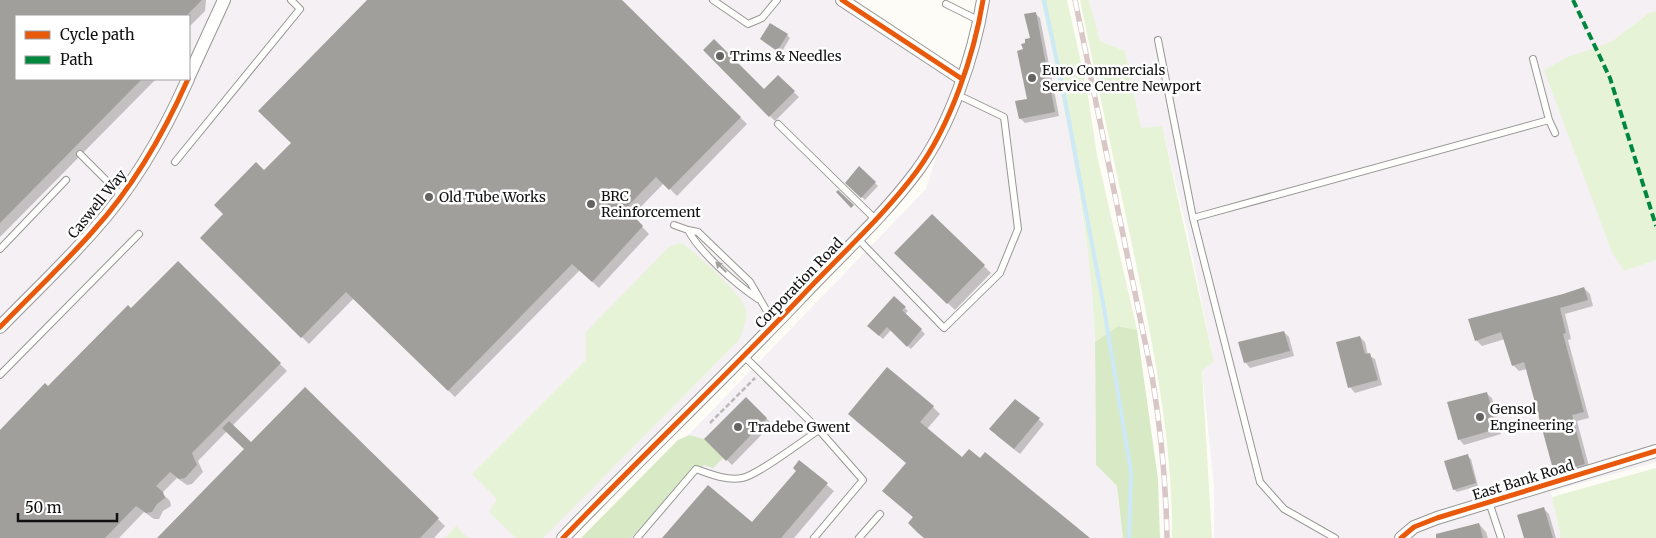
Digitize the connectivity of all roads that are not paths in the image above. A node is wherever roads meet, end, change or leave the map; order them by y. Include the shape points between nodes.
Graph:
1 (224, 0) edge
2 (291, 0) edge
3 (713, 0) edge
4 (777, 0) edge
5 (842, 0) edge
6 (983, 0) edge
7 (946, 4) dead end
8 (980, 21) junction
9 (1158, 40) dead end
10 (1533, 59) dead end
11 (190, 74) edge
12 (962, 79) junction
13 (187, 80) edge
14 (956, 94) junction
15 (1549, 120) junction
16 (778, 124) dead end
17 (1556, 133) dead end
18 (80, 154) dead end
19 (175, 162) dead end
20 (66, 180) dead end
21 (121, 195) junction
22 (1193, 218) junction
23 (875, 220) junction
24 (674, 226) dead end
25 (139, 234) dead end
26 (858, 239) junction
27 (0, 249) edge
28 (774, 325) junction
29 (0, 327) edge
30 (745, 357) junction
31 (0, 375) edge
32 (819, 430) junction
33 (1656, 451) edge
34 (1489, 502) junction
35 (880, 514) dead end
36 (563, 538) edge
37 (637, 538) edge
38 (814, 538) edge
39 (859, 538) edge
40 (1335, 538) edge
41 (1401, 538) edge
42 (1501, 538) edge

1 - 11 street, Caswell Way
2 - 19 lane via 300,9
3 - 4 lane via 748,24 762,18
5 - 12 street
6 - 8 street, Corporation Road
7 - 8 lane
8 - 12 street, Corporation Road
9 - 22 lane
10 - 15 lane
12 - 14 street, Corporation Road
13 - 21 street, Caswell Way via 146,162
14 - 23 street, Corporation Road via 946,120 917,171
14 - 26 lane via 1004,117 1018,229 1000,273 944,328
15 - 17 lane
15 - 22 lane
16 - 23 lane
18 - 21 lane
20 - 27 lane
21 - 29 street, Caswell Way via 94,230
22 - 40 lane via 1260,482 1284,509
23 - 26 street, Corporation Road
24 - 28 lane via 688,230 744,290 758,299
25 - 31 lane
26 - 28 street, Corporation Road
28 - 30 street, Corporation Road
30 - 32 lane
30 - 36 street, Corporation Road
32 - 37 lane via 754,474 723,478 696,470
32 - 38 lane via 863,480
33 - 34 street, East Bank Road
34 - 41 street, East Bank Road via 1424,522
34 - 42 lane
35 - 39 lane

